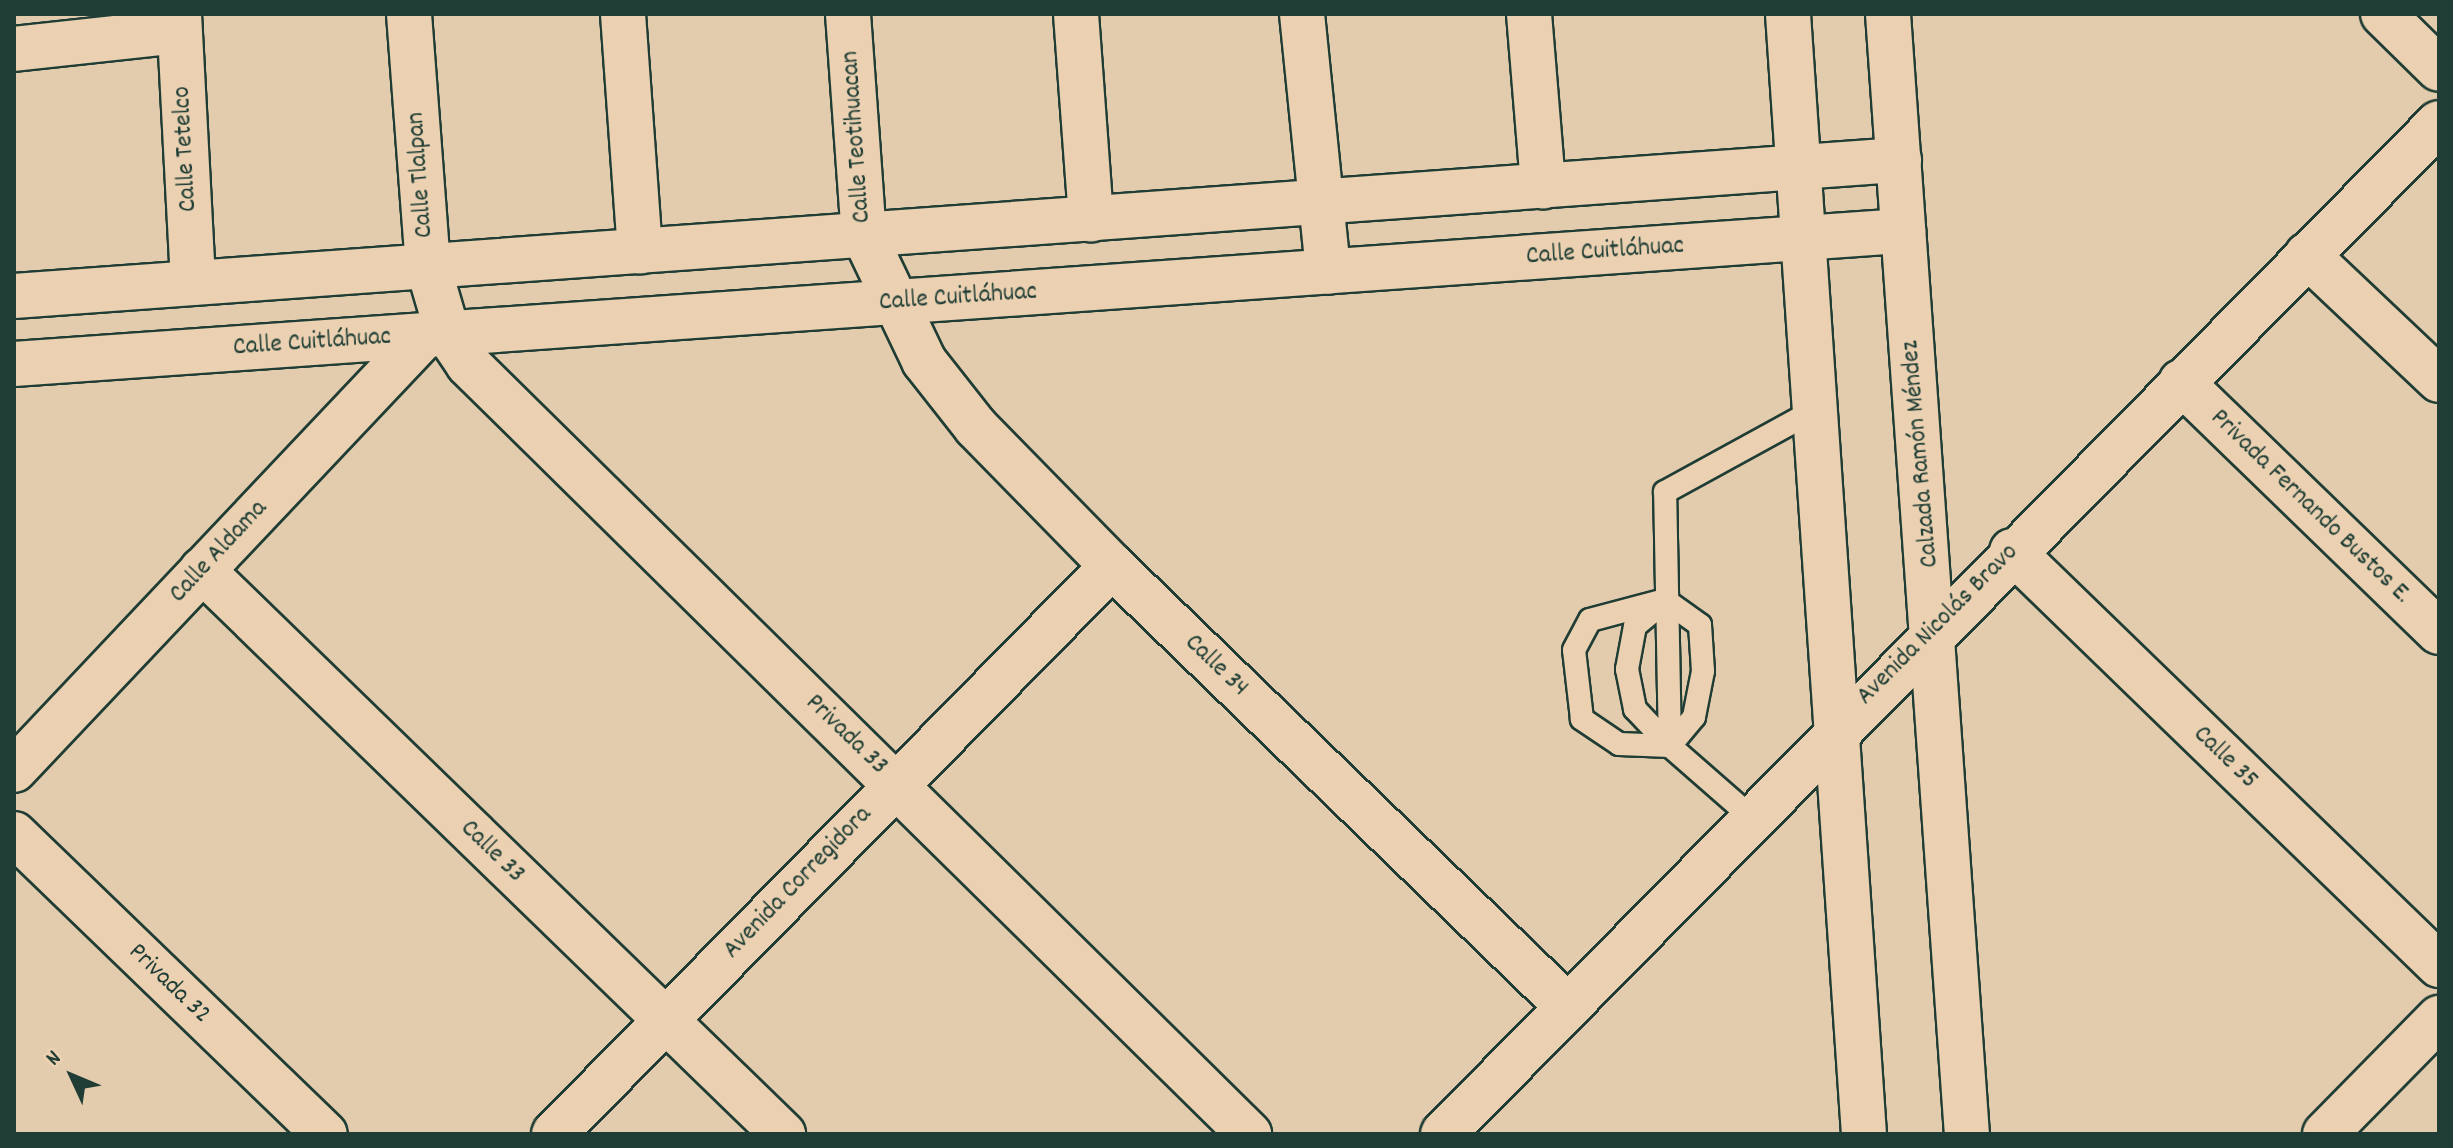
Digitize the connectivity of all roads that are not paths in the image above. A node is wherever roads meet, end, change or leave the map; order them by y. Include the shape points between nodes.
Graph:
1 (409, 14) edge
2 (623, 14) edge
3 (848, 14) edge
4 (1076, 14) edge
5 (1302, 14) edge
6 (1529, 14) edge
7 (1788, 14) edge
8 (1888, 14) edge
9 (2383, 14) edge
10 (179, 22) edge
11 (14, 49) edge
12 (2439, 69) edge
13 (2439, 123) edge
14 (1899, 160) junction
15 (1799, 167) junction
16 (1543, 186) junction
17 (1317, 202) junction
18 (1091, 219) junction
19 (1903, 231) junction
20 (864, 235) junction
21 (1803, 238) junction
22 (640, 251) junction
23 (2307, 255) junction
24 (428, 266) junction
25 (1328, 272) junction
26 (193, 283) junction
27 (14, 296) edge
28 (892, 302) junction
29 (436, 335) junction
30 (14, 364) edge
31 (2439, 380) edge
32 (2181, 382) junction
33 (1815, 410) junction
34 (2012, 551) junction
35 (1112, 566) junction
36 (202, 570) junction
37 (1665, 600) junction
38 (1936, 627) junction
39 (2439, 632) edge
40 (1836, 727) junction
41 (1670, 746) junction
42 (14, 770) edge
43 (896, 783) junction
44 (1750, 816) junction
45 (14, 834) edge
46 (2439, 965) edge
47 (1567, 1006) junction
48 (2439, 1018) edge
49 (665, 1020) junction
50 (1857, 1128) edge
51 (325, 1134) edge
52 (554, 1134) edge
53 (783, 1134) edge
54 (1249, 1134) edge
55 (1443, 1134) edge
56 (1967, 1134) edge
57 (2325, 1134) edge

1 - 24 street, Calle Tlalpan
2 - 22 street
3 - 20 street, Calle Teotihuacan
4 - 18 street
5 - 17 street
6 - 16 street
7 - 15 street
8 - 14 street, Calzada Ramón Méndez
9 - 12 street
10 - 11 street
10 - 26 street, Calle Tetelco
13 - 23 street, Avenida Nicolás Bravo
14 - 15 street
14 - 19 street, Calzada Ramón Méndez
15 - 16 street
15 - 21 street
16 - 17 street
17 - 18 street
17 - 25 street
18 - 20 street
19 - 21 street, Calle Cuitláhuac
19 - 38 street, Calzada Ramón Méndez
20 - 22 street
20 - 28 street, Calle Teotihuacan
21 - 25 street, Calle Cuitláhuac
21 - 33 street
22 - 24 street
23 - 31 street
23 - 32 street, Avenida Nicolás Bravo
24 - 26 street
24 - 29 street, Calle Tlalpan
25 - 28 street, Calle Cuitláhuac
26 - 27 street
28 - 29 street, Calle Cuitláhuac
28 - 35 street, Calle 34 via 924,361 976,427
29 - 30 street, Calle Cuitláhuac
29 - 36 street, Calle Aldama
29 - 43 street, Privada 33
32 - 34 street, Avenida Nicolás Bravo
32 - 39 street, Privada Fernando Bustos E.
33 - 37 lane via 1665,492
33 - 40 street
34 - 38 street, Avenida Nicolás Bravo
34 - 46 street, Calle 35
35 - 43 street, Avenida Corregidora
35 - 47 street, Calle 34
36 - 42 street, Calle Aldama
36 - 49 street, Calle 33
37 - 41 lane
37 - 41 lane via 1700,625 1703,671 1694,717
37 - 41 lane via 1635,626 1627,669 1635,709
37 - 41 lane via 1590,620 1574,650 1582,719 1619,744
38 - 40 street, Avenida Nicolás Bravo
38 - 56 street, Calzada Ramón Méndez
40 - 44 street, Avenida Nicolás Bravo
40 - 50 street
41 - 44 lane
43 - 49 street, Avenida Corregidora
43 - 54 street, Privada 33
44 - 47 street, Avenida Nicolás Bravo
45 - 51 street, Privada 32
47 - 55 street, Avenida Nicolás Bravo
48 - 57 street
49 - 52 street, Avenida Corregidora
49 - 53 street, Calle 33

